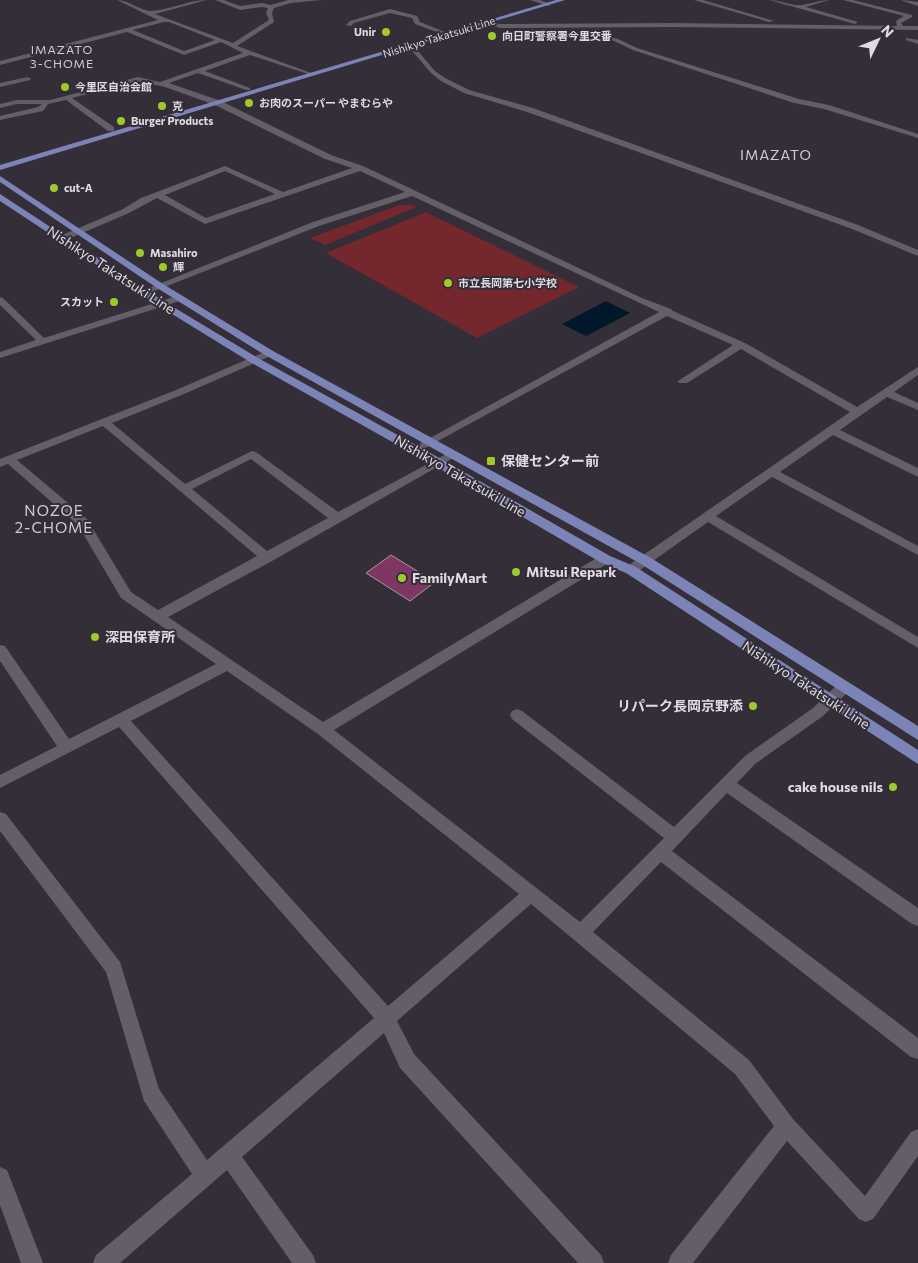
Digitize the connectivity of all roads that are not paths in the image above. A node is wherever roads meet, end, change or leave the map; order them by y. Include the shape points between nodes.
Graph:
1 (120, 0) edge
2 (204, 0) edge
3 (218, 0) edge
4 (319, 0) edge
5 (562, 0) edge
6 (697, 0) edge
7 (772, 0) edge
8 (826, 0) edge
9 (846, 0) edge
10 (905, 0) edge
11 (541, 1) edge
12 (918, 4) edge
13 (272, 6) junction
14 (799, 7) junction
15 (150, 14) junction
16 (164, 20) junction
17 (486, 22) junction
18 (349, 25) dead end
19 (556, 25) junction
20 (790, 26) junction
21 (874, 28) junction
22 (901, 28) junction
23 (918, 28) edge
24 (128, 30) junction
25 (439, 32) junction
26 (447, 34) junction
27 (221, 40) junction
28 (234, 45) junction
29 (410, 45) junction
30 (250, 53) junction
31 (0, 63) edge
32 (199, 71) junction
33 (304, 72) junction
34 (312, 75) junction
35 (28, 79) dead end
36 (160, 84) junction
37 (0, 85) edge
38 (248, 88) junction
39 (66, 97) junction
40 (50, 102) junction
41 (213, 102) junction
42 (0, 106) edge
43 (0, 118) edge
44 (111, 128) junction
45 (918, 136) edge
46 (0, 161) edge
47 (0, 168) edge
48 (360, 168) junction
49 (0, 178) edge
50 (411, 192) junction
51 (281, 194) junction
52 (158, 195) junction
53 (0, 196) edge
54 (78, 232) junction
55 (63, 238) junction
56 (918, 253) edge
57 (160, 286) junction
58 (144, 292) junction
59 (180, 298) junction
60 (0, 300) edge
61 (162, 304) junction
62 (668, 311) junction
63 (43, 342) junction
64 (741, 345) junction
65 (269, 353) junction
66 (0, 356) edge
67 (254, 360) junction
68 (918, 370) edge
69 (683, 381) dead end
70 (886, 392) junction
71 (918, 406) edge
72 (857, 412) junction
73 (103, 421) junction
74 (832, 430) junction
75 (431, 441) junction
76 (416, 450) junction
77 (454, 454) junction
78 (4, 461) edge
79 (439, 463) junction
80 (772, 472) junction
81 (918, 473) edge
82 (184, 489) junction
83 (708, 517) junction
84 (337, 518) junction
85 (918, 551) edge
86 (267, 558) junction
87 (605, 559) junction
88 (646, 560) junction
89 (631, 570) junction
90 (158, 616) junction
91 (918, 643) edge
92 (0, 650) edge
93 (228, 664) junction
94 (844, 687) junction
95 (830, 701) junction
96 (516, 715) dead end
97 (120, 720) junction
98 (324, 730) junction
99 (918, 734) edge
100 (66, 747) junction
101 (918, 758) edge
102 (0, 782) edge
103 (726, 784) junction
104 (0, 819) edge
105 (674, 837) junction
106 (661, 852) junction
107 (530, 894) junction
108 (918, 918) edge
109 (581, 933) junction
110 (386, 1018) junction
111 (918, 1050) edge
112 (786, 1126) junction
113 (918, 1138) edge
114 (228, 1155) junction
115 (205, 1175) junction
116 (0, 1177) edge
117 (32, 1263) edge
118 (104, 1263) edge
119 (305, 1263) edge
120 (593, 1263) edge
121 (679, 1263) edge

1 - 15 street
2 - 15 street
3 - 13 street via 240,8
4 - 13 street
5 - 11 main road, Nishikyo Takatsuki Line
6 - 20 street
7 - 14 street
8 - 14 street
9 - 22 street via 910,16 898,22
10 - 12 street
11 - 17 main road, Nishikyo Takatsuki Line
11 - 25 main road, Nishikyo Takatsuki Line
13 - 28 street via 269,13 272,21
14 - 21 street
15 - 16 street
16 - 24 street
16 - 27 street
17 - 19 street via 500,26
17 - 26 main road, Nishikyo Takatsuki Line
18 - 25 street via 390,11 415,17 417,23
19 - 20 street
19 - 45 street via 610,38 797,101
20 - 21 street
21 - 22 street
22 - 23 street
24 - 27 street via 184,53
24 - 31 street
25 - 26 street
25 - 33 main road, Nishikyo Takatsuki Line
26 - 29 main road, Nishikyo Takatsuki Line
27 - 28 street
28 - 30 street
29 - 34 main road, Nishikyo Takatsuki Line
29 - 56 street via 431,71 447,82 855,227
30 - 32 street
30 - 33 street
32 - 36 street
32 - 38 street
33 - 34 street
33 - 38 main road, Nishikyo Takatsuki Line
34 - 41 main road, Nishikyo Takatsuki Line
35 - 37 street
36 - 39 street via 138,79
36 - 41 street
38 - 41 main road, Nishikyo Takatsuki Line
39 - 40 street
39 - 44 street
40 - 42 street via 17,102
40 - 43 street via 40,109
41 - 44 main road, Nishikyo Takatsuki Line
41 - 47 main road, Nishikyo Takatsuki Line
41 - 48 street via 328,157
44 - 46 main road, Nishikyo Takatsuki Line
48 - 50 street
48 - 51 street
49 - 54 main road, Nishikyo Takatsuki Line
50 - 57 street via 316,224
50 - 62 street
51 - 52 street via 225,168
51 - 52 street via 205,221
52 - 54 street
53 - 55 main road, Nishikyo Takatsuki Line
54 - 55 street
54 - 57 main road, Nishikyo Takatsuki Line
55 - 58 main road, Nishikyo Takatsuki Line
57 - 58 street
57 - 59 main road, Nishikyo Takatsuki Line
58 - 61 main road, Nishikyo Takatsuki Line
59 - 61 street
59 - 65 main road, Nishikyo Takatsuki Line
60 - 63 street
61 - 63 street
61 - 67 main road, Nishikyo Takatsuki Line
62 - 64 street
62 - 75 street
63 - 66 street
64 - 69 street
64 - 72 street
65 - 67 street
65 - 75 main road, Nishikyo Takatsuki Line
67 - 73 street
67 - 76 main road, Nishikyo Takatsuki Line
68 - 70 street
70 - 71 street
70 - 72 street
72 - 74 street
73 - 78 street
73 - 82 street
74 - 80 street
74 - 81 street
75 - 76 street
75 - 77 main road, Nishikyo Takatsuki Line
76 - 79 main road, Nishikyo Takatsuki Line
77 - 79 street
77 - 88 main road, Nishikyo Takatsuki Line
78 - 90 street via 83,522 126,595
79 - 84 street
79 - 87 main road, Nishikyo Takatsuki Line
80 - 83 street
80 - 85 street
82 - 84 street via 252,454
82 - 86 street
83 - 88 street
83 - 91 street
84 - 86 street
86 - 90 street
87 - 89 main road, Nishikyo Takatsuki Line
87 - 98 street
88 - 89 street
88 - 94 main road, Nishikyo Takatsuki Line
89 - 95 main road, Nishikyo Takatsuki Line
90 - 93 street
92 - 100 street
93 - 97 street
93 - 98 street
94 - 95 street
94 - 99 main road, Nishikyo Takatsuki Line
95 - 101 main road, Nishikyo Takatsuki Line
95 - 103 street via 750,760
96 - 105 street
97 - 100 street
97 - 110 street
98 - 107 street
100 - 102 street
103 - 105 street
103 - 108 street
104 - 115 street via 114,968 151,1094
105 - 106 street
106 - 109 street
106 - 111 street
107 - 109 street
107 - 110 street
109 - 112 street via 742,1067
110 - 114 street
110 - 120 street via 407,1061
112 - 113 street via 866,1212
112 - 121 street
114 - 115 street
114 - 119 street
115 - 118 street
116 - 117 street

